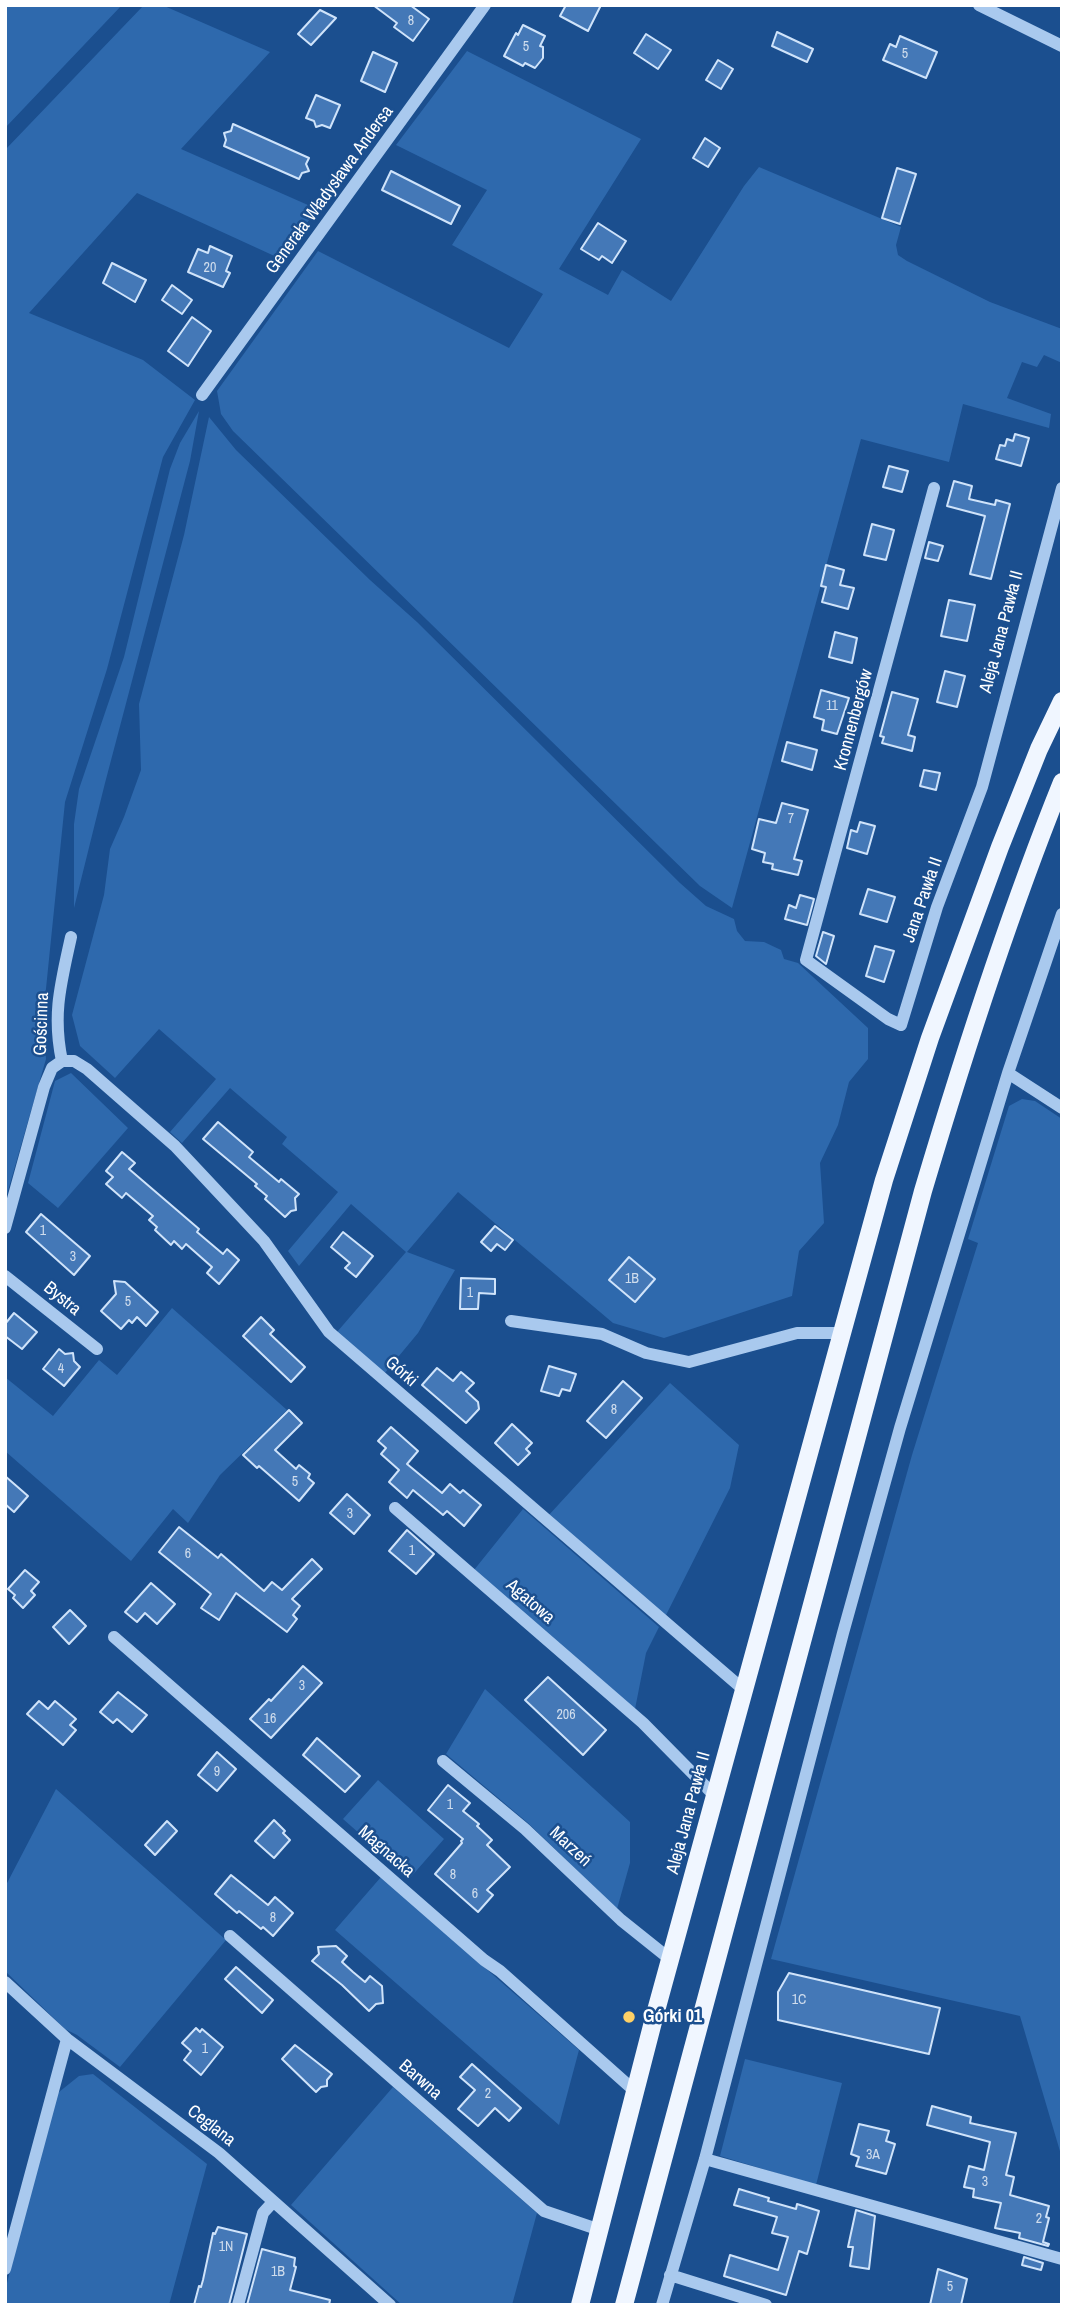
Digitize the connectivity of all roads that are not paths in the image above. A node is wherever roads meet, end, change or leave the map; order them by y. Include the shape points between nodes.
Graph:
1 (485, 5) edge
2 (979, 5) edge
3 (1062, 46) edge
4 (202, 396) dead end
5 (934, 488) dead end
6 (1062, 488) edge
7 (1062, 701) edge
8 (1062, 782) edge
9 (982, 787) joint
10 (1062, 914) edge
11 (71, 937) dead end
12 (901, 1025) joint
13 (62, 1061) junction
14 (1008, 1073) junction
15 (1062, 1108) edge
16 (5, 1228) edge
17 (5, 1276) edge
18 (511, 1321) dead end
19 (842, 1333) junction
20 (97, 1349) dead end
21 (395, 1508) dead end
22 (114, 1637) dead end
23 (744, 1690) junction
24 (443, 1761) dead end
25 (716, 1797) junction
26 (230, 1936) dead end
27 (671, 1960) junction
28 (5, 1982) edge
29 (67, 2039) junction
30 (636, 2093) junction
31 (705, 2159) junction
32 (273, 2202) junction
33 (600, 2230) junction
34 (1062, 2259) edge
35 (5, 2269) edge
36 (670, 2275) junction
37 (239, 2305) edge
38 (390, 2305) edge
39 (580, 2305) edge
40 (624, 2305) edge
41 (662, 2305) edge
42 (766, 2305) edge

1 - 4 street, Generała Władysława Andersa
2 - 3 street
5 - 12 street, Kronnenbergów via 806,960
6 - 9 street, Aleja Jana Pawła II
7 - 19 main road, Aleja Jana Pawła II via 1000,847 930,1038
8 - 40 main road via 963,1057 909,1241
9 - 12 street, Jana Pawła II via 937,907
10 - 14 street
11 - 13 street, Gościnna via 57,1011
13 - 16 street, Gościnna via 52,1068 44,1087
13 - 23 street, Górki via 74,1061 87,1069 175,1146 264,1241 328,1332
14 - 15 street
14 - 31 street via 893,1453
17 - 20 street, Bystra
18 - 19 street via 602,1334 646,1353 689,1362 797,1333
19 - 23 main road, Aleja Jana Pawła II
21 - 25 street, Agatowa via 643,1723
22 - 30 street, Magnacka
23 - 25 main road, Aleja Jana Pawła II
24 - 27 street, Marzeń
25 - 27 main road, Aleja Jana Pawła II
26 - 33 street, Barwna via 544,2211
27 - 30 main road, Aleja Jana Pawła II
28 - 29 street, Ceglana
29 - 32 street, Ceglana via 219,2153
29 - 35 street
30 - 33 main road, Aleja Jana Pawła II
31 - 34 street
31 - 36 street
32 - 37 street via 263,2213
32 - 38 street, Ceglana
33 - 39 main road, Aleja Jana Pawła II
36 - 41 street
36 - 42 street

